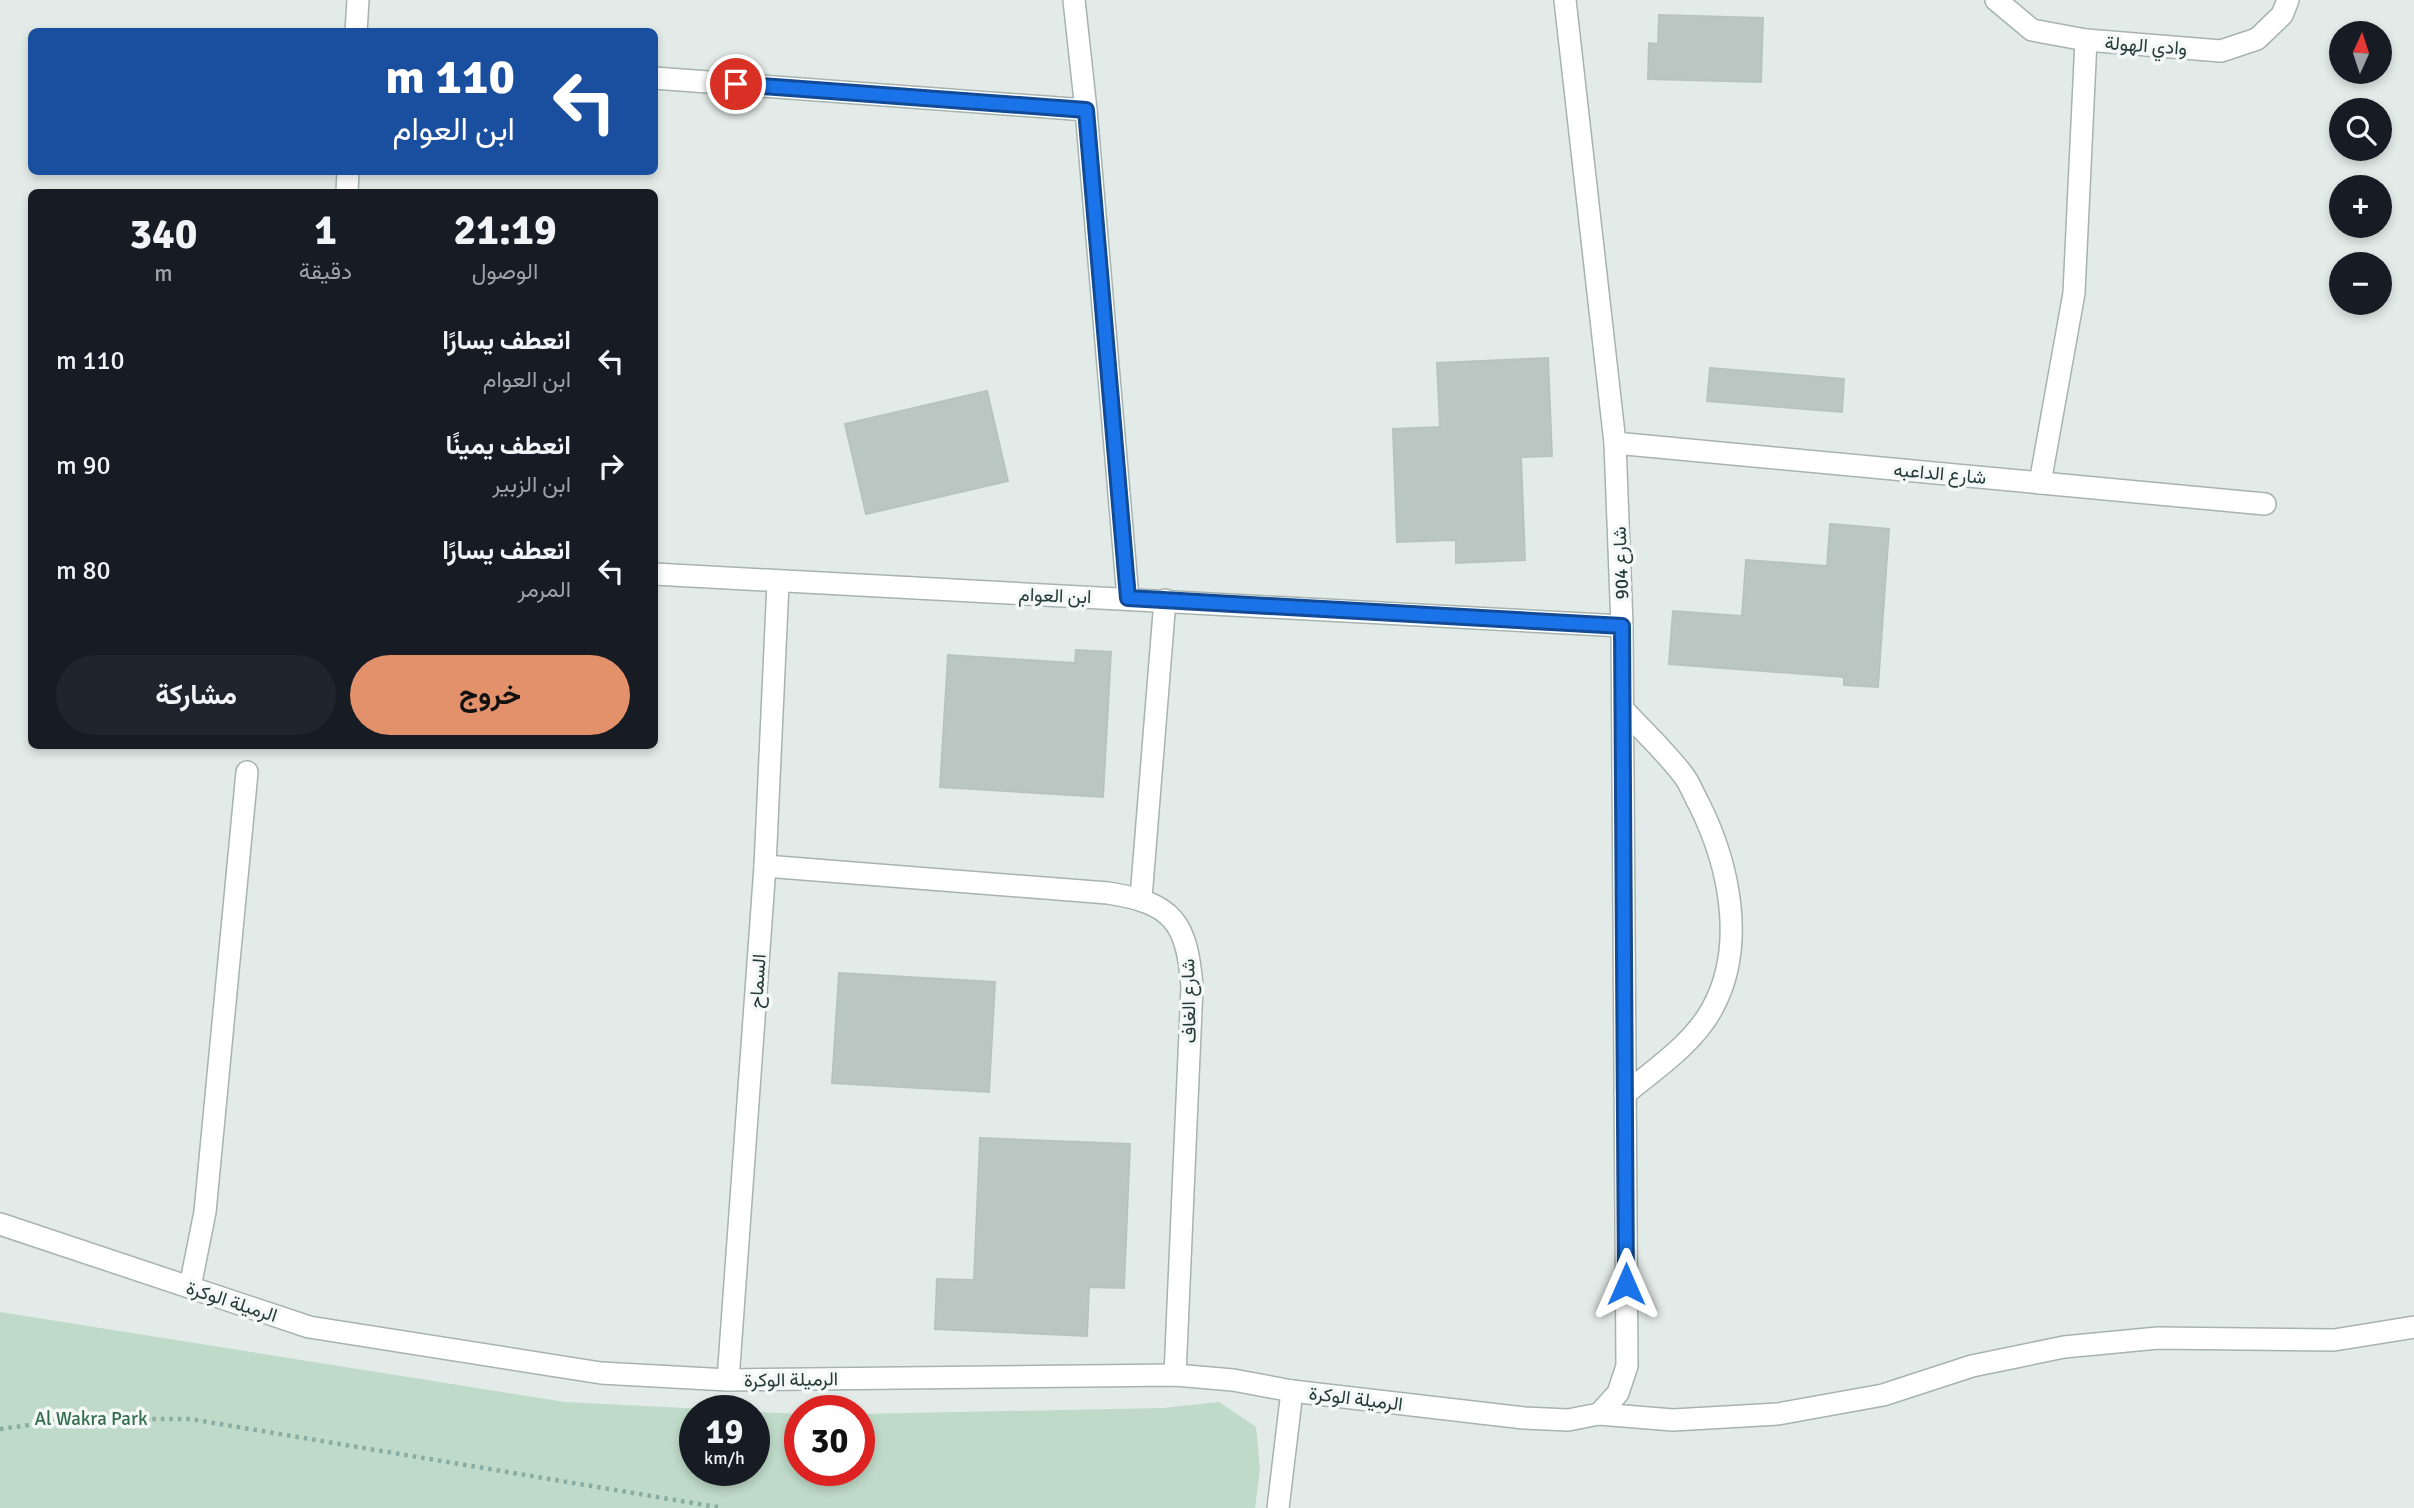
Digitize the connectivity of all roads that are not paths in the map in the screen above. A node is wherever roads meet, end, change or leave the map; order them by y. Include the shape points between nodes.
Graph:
1 (358, 0) edge
2 (1073, 0) edge
3 (1565, 0) edge
4 (1996, 0) edge
5 (2288, 0) edge
6 (356, 28) edge
7 (2086, 40) junction
8 (658, 78) edge
9 (1086, 110) junction
10 (1615, 443) junction
11 (2040, 482) junction
12 (2265, 504) dead end
13 (658, 574) edge
14 (778, 583) junction
15 (1128, 598) junction
16 (1165, 600) junction
17 (1622, 626) junction
18 (1622, 709) junction
19 (247, 772) dead end
20 (765, 866) junction
21 (1141, 898) junction
22 (1625, 1094) junction
23 (0, 1224) edge
24 (190, 1287) junction
25 (2414, 1326) edge
26 (1175, 1376) junction
27 (728, 1380) junction
28 (1292, 1391) junction
29 (1599, 1414) junction
30 (1278, 1508) edge

1 - 6 street
2 - 9 street
3 - 10 street, شارع 904
4 - 7 street, وادي الهولة via 2032,30
5 - 7 street, وادي الهولة via 2282,15 2258,39 2221,51
7 - 11 street via 2074,293
8 - 9 street
9 - 15 street
10 - 11 street, شارع الداعبه
10 - 17 street, شارع 904
11 - 12 street, شارع الداعبه
13 - 14 street, ابن العوام
14 - 15 street, ابن العوام
14 - 20 street, السماح
15 - 16 street, ابن العوام
16 - 17 street, ابن العوام
16 - 21 street
17 - 18 street, شارع 904
18 - 22 street, شارع 904
18 - 22 street via 1685,777 1714,835 1727,888 1731,937 1725,980 1712,1010 1686,1043
19 - 24 street via 205,1212
20 - 21 street, شارع الغاف
20 - 27 street, السماح
21 - 26 street, شارع الغاف via 1169,914 1189,951 1192,987
22 - 29 street, شارع 904 via 1627,1366 1618,1394
23 - 24 street, الرميلة الوكرة
24 - 27 street, الرميلة الوكرة via 322,1329 601,1373
25 - 29 street, الرميلة الوكرة via 2334,1339 2158,1338 2064,1347 1972,1366 1883,1395 1779,1414 1673,1420
26 - 27 street, الرميلة الوكرة
26 - 28 street, الرميلة الوكرة
28 - 29 street, الرميلة الوكرة via 1524,1418 1568,1420
28 - 30 street

